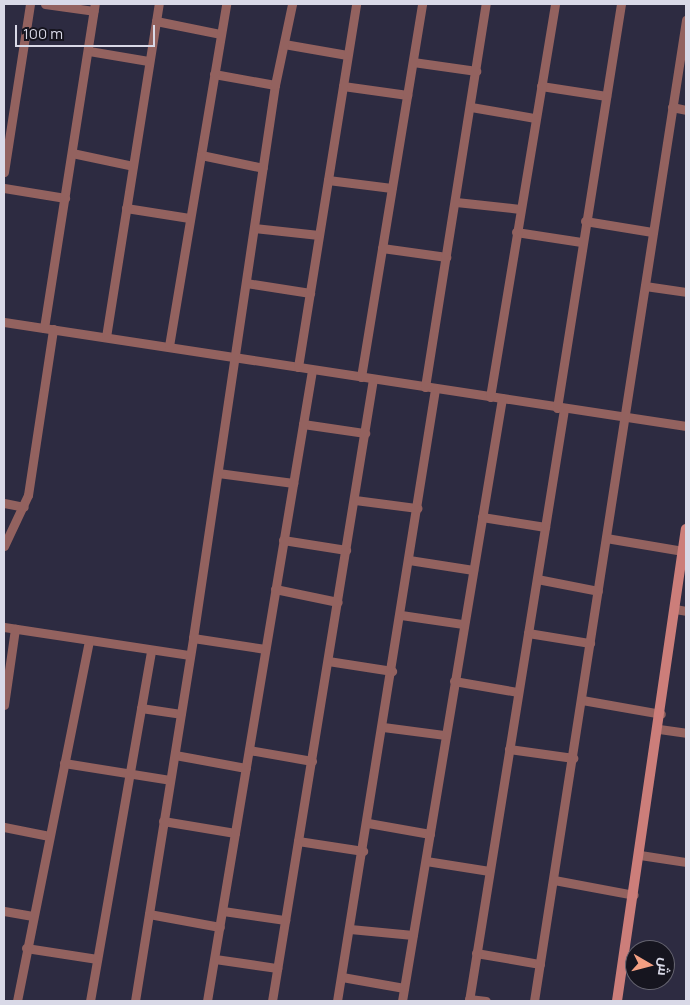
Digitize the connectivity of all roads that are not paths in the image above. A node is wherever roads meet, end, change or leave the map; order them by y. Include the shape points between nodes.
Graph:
1 (30, 4) edge
2 (45, 4) edge
3 (159, 4) edge
4 (226, 4) edge
5 (292, 4) edge
6 (356, 4) edge
7 (422, 4) edge
8 (486, 4) edge
9 (555, 4) edge
10 (621, 4) edge
11 (95, 7) edge
12 (686, 20) edge
13 (156, 21) junction
14 (220, 34) junction
15 (284, 44) junction
16 (89, 51) junction
17 (347, 55) junction
18 (148, 61) junction
19 (413, 62) junction
20 (476, 71) junction
21 (214, 74) junction
22 (275, 85) junction
23 (343, 86) junction
24 (541, 86) junction
25 (407, 95) junction
26 (606, 96) junction
27 (471, 107) junction
28 (672, 107) junction
29 (686, 110) edge
30 (535, 118) junction
31 (72, 153) junction
32 (200, 155) junction
33 (133, 166) junction
34 (263, 168) junction
35 (4, 172) edge
36 (328, 180) junction
37 (4, 188) edge
38 (391, 188) junction
39 (65, 198) junction
40 (456, 202) junction
41 (126, 208) junction
42 (520, 209) junction
43 (189, 218) junction
44 (584, 221) junction
45 (254, 228) junction
46 (516, 232) junction
47 (652, 232) junction
48 (319, 235) junction
49 (581, 242) junction
50 (382, 248) junction
51 (446, 258) junction
52 (246, 283) junction
53 (645, 286) junction
54 (686, 292) edge
55 (310, 293) junction
56 (4, 322) edge
57 (48, 329) junction
58 (106, 338) junction
59 (169, 346) junction
60 (234, 357) junction
61 (298, 368) junction
62 (312, 370) junction
63 (361, 377) junction
64 (374, 379) junction
65 (425, 387) junction
66 (436, 389) junction
67 (490, 397) junction
68 (502, 398) junction
69 (560, 408) junction
70 (627, 417) junction
71 (303, 424) junction
72 (686, 426) edge
73 (365, 433) junction
74 (218, 473) junction
75 (293, 482) junction
76 (354, 500) junction
77 (4, 503) edge
78 (24, 507) junction
79 (417, 508) junction
80 (482, 517) junction
81 (545, 527) junction
82 (686, 529) edge
83 (606, 538) junction
84 (283, 540) junction
85 (4, 546) edge
86 (346, 550) junction
87 (683, 551) junction
88 (409, 560) junction
89 (473, 570) junction
90 (537, 579) junction
91 (275, 589) junction
92 (598, 591) junction
93 (338, 602) junction
94 (675, 609) junction
95 (686, 611) edge
96 (401, 615) junction
97 (463, 624) junction
98 (4, 627) edge
99 (15, 629) junction
100 (528, 634) junction
101 (194, 638) junction
102 (89, 641) junction
103 (590, 643) junction
104 (265, 649) junction
105 (151, 650) junction
106 (190, 656) junction
107 (328, 661) junction
108 (392, 671) junction
109 (454, 680) junction
110 (518, 692) junction
111 (582, 700) junction
112 (4, 705) edge
113 (141, 708) junction
114 (181, 714) junction
115 (661, 714) junction
116 (383, 727) junction
117 (659, 729) junction
118 (686, 733) edge
119 (445, 736) junction
120 (509, 749) junction
121 (249, 750) junction
122 (175, 755) junction
123 (573, 758) junction
124 (312, 761) junction
125 (64, 763) junction
126 (246, 768) junction
127 (129, 774) junction
128 (170, 780) junction
129 (163, 821) junction
130 (368, 823) junction
131 (4, 827) edge
132 (235, 833) junction
133 (430, 834) junction
134 (49, 836) junction
135 (298, 841) junction
136 (363, 851) junction
137 (640, 854) junction
138 (426, 861) junction
139 (686, 862) edge
140 (489, 871) junction
141 (554, 880) junction
142 (634, 895) junction
143 (4, 911) edge
144 (223, 911) junction
145 (149, 914) junction
146 (33, 916) junction
147 (285, 920) junction
148 (220, 927) junction
149 (350, 929) junction
150 (413, 935) junction
151 (26, 948) junction
152 (476, 953) junction
153 (97, 959) junction
154 (215, 959) junction
155 (540, 964) junction
156 (277, 968) junction
157 (342, 977) junction
158 (404, 988) junction
159 (469, 1000) edge
160 (17, 1001) edge
161 (90, 1001) edge
162 (135, 1001) edge
163 (207, 1001) edge
164 (272, 1001) edge
165 (337, 1001) edge
166 (402, 1001) edge
167 (486, 1001) edge
168 (534, 1001) edge
169 (617, 1001) edge

1 - 35 street
2 - 11 street
3 - 13 street
4 - 14 street
5 - 15 street
6 - 17 street
7 - 19 street
8 - 20 street
9 - 24 street
10 - 26 street
11 - 16 street
12 - 28 street
13 - 14 street
13 - 18 street
14 - 21 street
15 - 17 street
15 - 22 street
16 - 18 street
16 - 31 street
17 - 23 street
18 - 33 street
19 - 20 street
19 - 25 street
20 - 27 street
21 - 22 street
21 - 32 street
22 - 34 street
23 - 25 street
23 - 36 street
24 - 26 street
24 - 30 street
25 - 38 street
26 - 44 street
27 - 30 street
27 - 40 street
28 - 29 street
28 - 47 street
30 - 42 street
31 - 33 street
31 - 39 street
32 - 34 street
32 - 43 street
33 - 41 street
34 - 45 street
36 - 38 street
36 - 48 street
37 - 39 street
38 - 50 street
39 - 57 street
40 - 42 street
40 - 51 street
41 - 43 street
41 - 58 street
42 - 46 street
43 - 59 street
44 - 47 street
44 - 49 street
45 - 48 street
45 - 52 street
46 - 49 street
46 - 67 street
47 - 53 street
48 - 55 street
49 - 69 street
50 - 51 street
50 - 63 street
51 - 65 street
52 - 55 street
52 - 60 street
53 - 54 street
53 - 70 street
55 - 61 street
56 - 57 street
57 - 58 street
57 - 78 street
58 - 59 street
59 - 60 street
60 - 61 street
60 - 74 street
61 - 62 street
62 - 63 street
62 - 71 street
63 - 64 street
64 - 65 street
64 - 73 street
65 - 66 street
66 - 67 street
66 - 79 street
67 - 68 street
68 - 69 street
68 - 80 street
69 - 70 street
69 - 81 street
70 - 72 street
70 - 83 street
71 - 73 street
71 - 75 street
73 - 76 street
74 - 75 street
74 - 101 street
75 - 84 street
76 - 79 street
76 - 86 street
77 - 78 street
78 - 85 street
79 - 88 street
80 - 81 street
80 - 89 street
81 - 90 street
82 - 87 street
83 - 87 street
83 - 92 street
84 - 86 street
84 - 91 street
86 - 93 street
87 - 94 street
88 - 89 street
88 - 96 street
89 - 97 street
90 - 92 street
90 - 100 street
91 - 93 street
91 - 104 street
92 - 103 street
93 - 107 street
94 - 95 street
94 - 115 street
96 - 97 street
96 - 108 street
97 - 109 street
98 - 99 street
99 - 102 street
99 - 112 street
100 - 103 street
100 - 110 street
101 - 104 street
101 - 106 street
102 - 105 street
102 - 125 street
103 - 111 street
104 - 121 street
105 - 106 street
105 - 113 street
106 - 114 street
107 - 108 street
107 - 124 street
108 - 116 street
109 - 110 street
109 - 119 street
110 - 120 street
111 - 115 street
111 - 123 street
113 - 114 street
113 - 127 street
114 - 122 street
115 - 117 street
116 - 119 street
116 - 130 street
117 - 118 street
117 - 137 street
119 - 133 street
120 - 123 street
120 - 140 street
121 - 124 street
121 - 126 street
122 - 126 street
122 - 128 street
123 - 141 street
124 - 135 street
125 - 127 street
125 - 134 street
126 - 132 street
127 - 128 street
127 - 153 street
128 - 129 street
129 - 132 street
129 - 145 street
130 - 133 street
130 - 136 street
131 - 134 street
132 - 144 street
133 - 138 street
134 - 146 street
135 - 136 street
135 - 147 street
136 - 149 street
137 - 139 street
137 - 142 street
138 - 140 street
138 - 150 street
140 - 152 street
141 - 142 street
141 - 155 street
142 - 169 street
143 - 146 street
144 - 147 street
144 - 148 street
145 - 148 street
145 - 162 street
146 - 151 street
147 - 156 street
148 - 154 street
149 - 150 street
149 - 157 street
150 - 158 street
151 - 153 street
151 - 160 street
152 - 155 street
152 - 159 street
153 - 161 street
154 - 156 street
154 - 163 street
155 - 168 street
156 - 164 street
157 - 158 street
157 - 165 street
158 - 166 street
159 - 167 street

